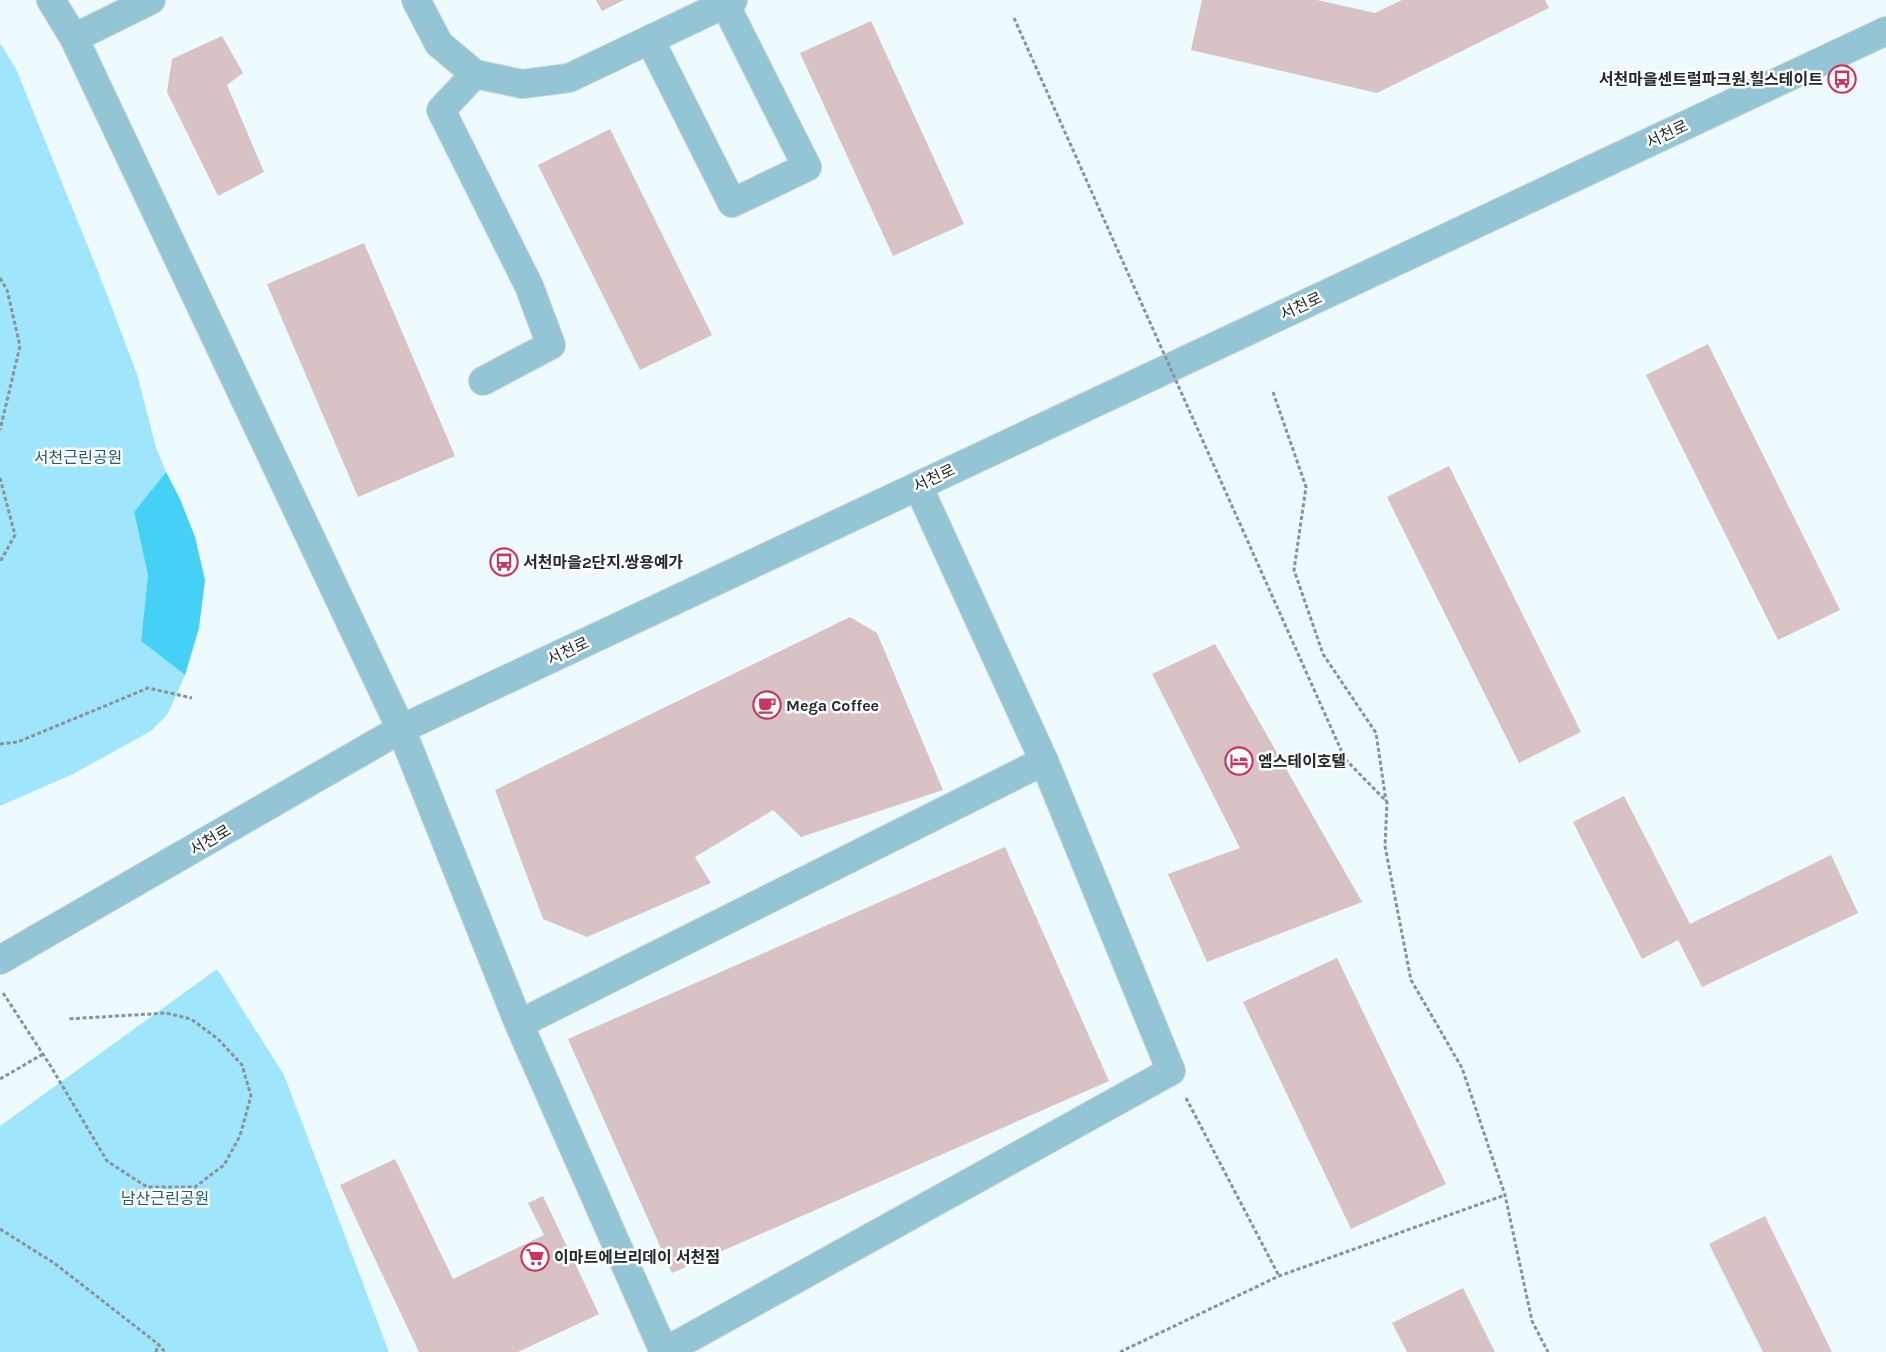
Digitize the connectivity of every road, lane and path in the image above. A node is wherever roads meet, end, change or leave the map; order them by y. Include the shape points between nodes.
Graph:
1 (51, 0) edge
2 (151, 0) edge
3 (416, 0) edge
4 (729, 2) edge
5 (1014, 18) dead end
6 (1886, 31) edge
7 (74, 38) junction
8 (650, 40) junction
9 (475, 74) junction
10 (0, 278) edge
11 (483, 382) dead end
12 (1273, 392) dead end
13 (0, 430) edge
14 (0, 478) edge
15 (918, 486) junction
16 (0, 562) edge
17 (192, 698) dead end
18 (401, 729) junction
19 (0, 744) edge
20 (1044, 761) junction
21 (1387, 802) junction
22 (0, 960) edge
23 (0, 988) edge
24 (68, 1019) dead end
25 (519, 1024) junction
26 (43, 1054) junction
27 (1171, 1071) junction
28 (0, 1079) edge
29 (1505, 1195) junction
30 (0, 1229) edge
31 (1279, 1276) junction
32 (158, 1344) junction
33 (156, 1352) edge
34 (165, 1352) edge
35 (1120, 1352) edge
36 (1548, 1352) edge

1 - 7 street
2 - 7 street
3 - 9 street via 440,44
4 - 8 street
4 - 8 street via 807,167 732,203
5 - 21 path, bridge via 1345,759
6 - 15 street, 서천로
7 - 18 street
8 - 9 street via 569,78 522,84
9 - 11 street via 441,110 529,286 551,345
10 - 13 path via 7,290 20,346
12 - 21 path via 1306,487 1294,570 1323,654 1376,733
14 - 16 path via 15,535
15 - 18 street, 서천로
15 - 20 street
17 - 19 path via 148,688 18,742
18 - 22 street, 서천로
18 - 25 street
20 - 25 street
20 - 27 street
21 - 29 path via 1385,846 1411,980 1462,1068
23 - 26 path
24 - 26 path via 166,1012 191,1019 218,1039 242,1065 251,1096 240,1136 224,1165 195,1187 147,1187 107,1161
25 - 27 street via 664,1352
26 - 28 path
27 - 31 path
29 - 31 path
29 - 36 path via 1532,1320
30 - 32 path via 54,1263
31 - 35 path
32 - 33 path
32 - 34 path

